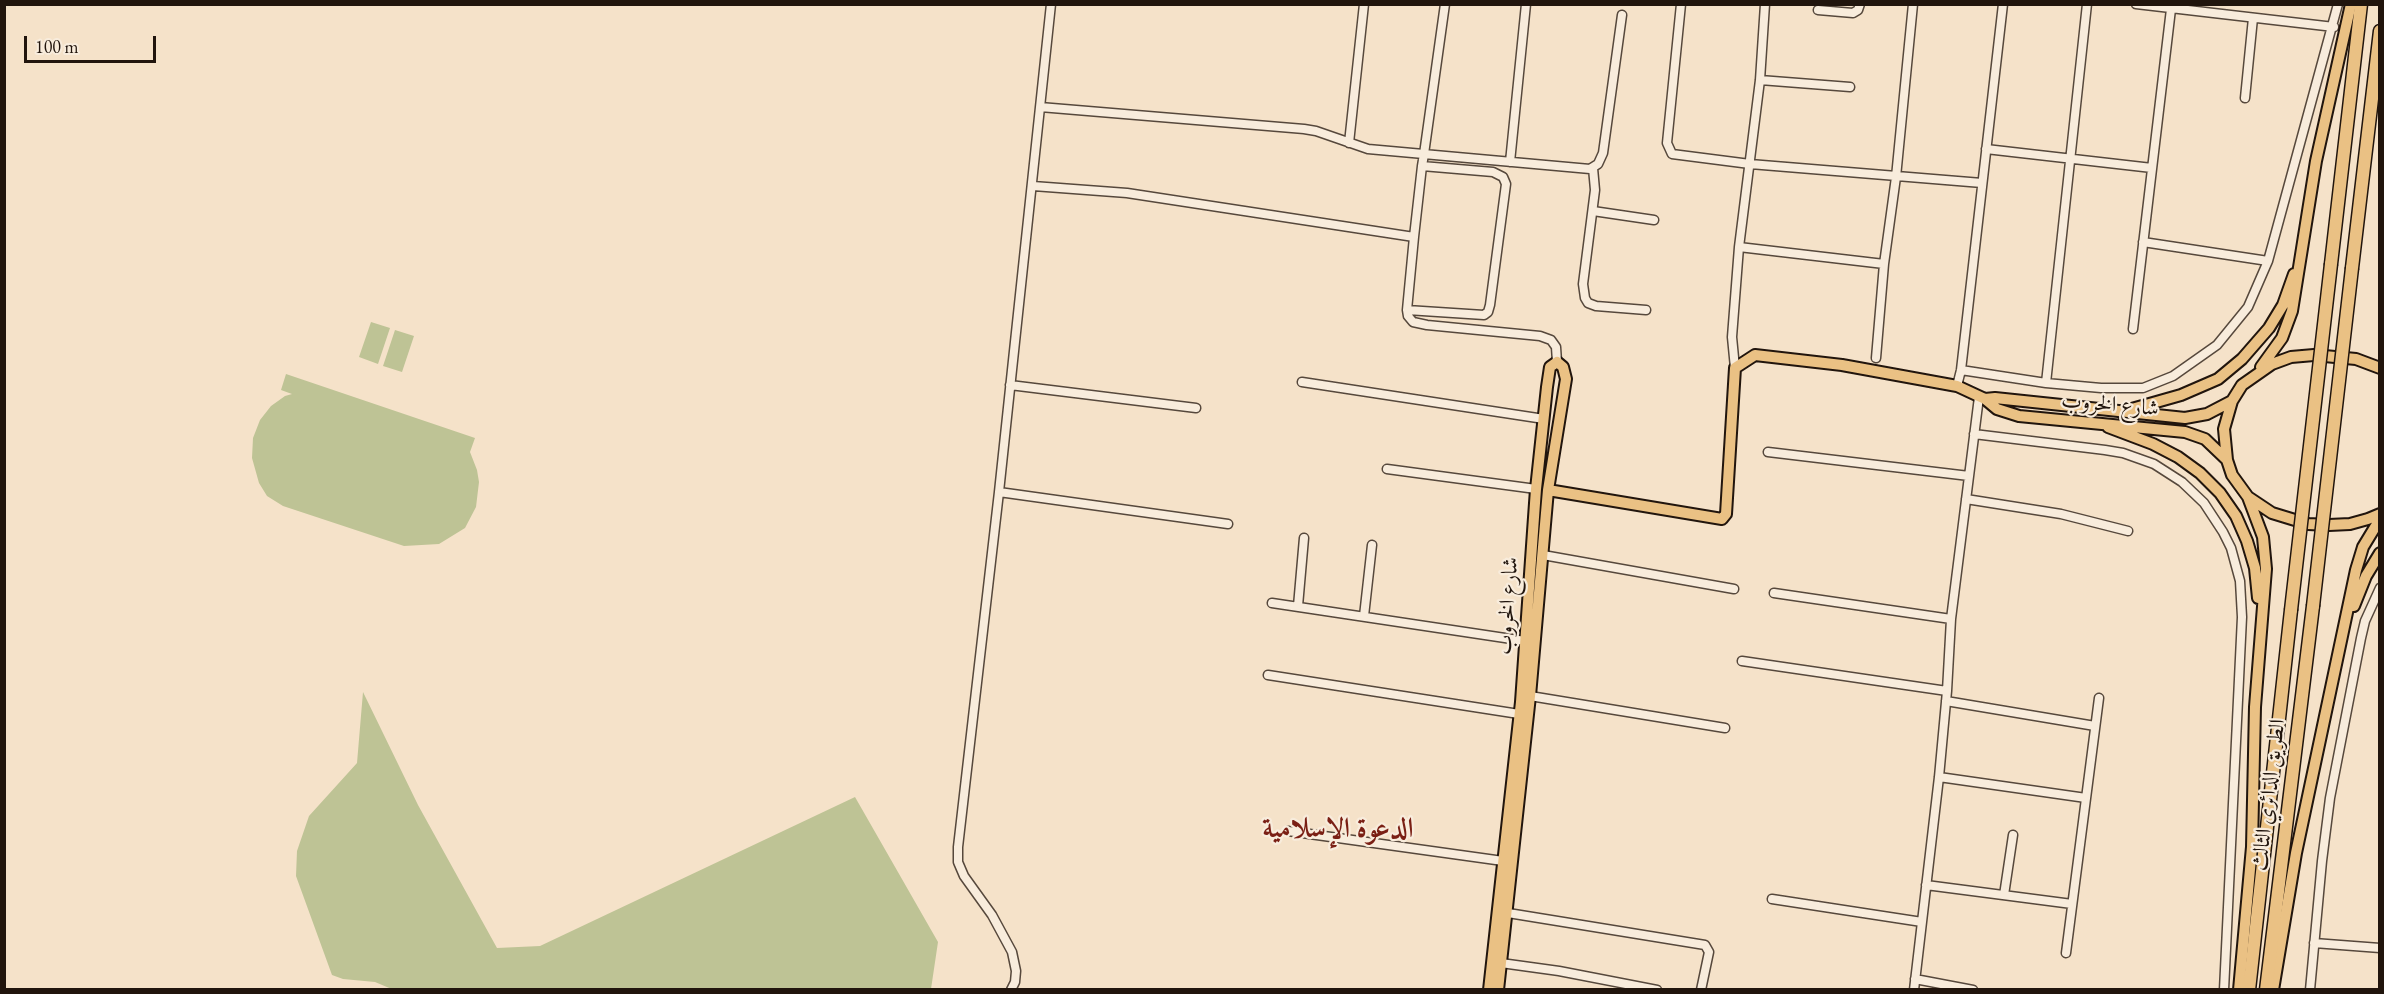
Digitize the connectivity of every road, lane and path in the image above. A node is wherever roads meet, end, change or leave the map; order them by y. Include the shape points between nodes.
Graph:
1 (1051, 4) edge
2 (1364, 4) edge
3 (1444, 4) edge
4 (1526, 4) edge
5 (1681, 4) edge
6 (1765, 4) edge
7 (1860, 4) edge
8 (1913, 4) edge
9 (2003, 4) edge
10 (2087, 4) edge
11 (2136, 4) edge
12 (2338, 4) edge
13 (2351, 4) edge
14 (2361, 4) edge
15 (2171, 9) junction
16 (1818, 10) dead end
17 (1622, 15) dead end
18 (2253, 18) junction
19 (2334, 27) junction
20 (2379, 31) edge
21 (1760, 80) junction
22 (1850, 87) dead end
23 (2245, 98) dead end
24 (1040, 107) junction
25 (1349, 143) junction
26 (1986, 149) junction
27 (1424, 154) junction
28 (2070, 159) junction
29 (1510, 162) junction
30 (1750, 164) junction
31 (1422, 166) junction
32 (1593, 168) junction
33 (2152, 168) junction
34 (1896, 177) junction
35 (1982, 183) junction
36 (1033, 186) junction
37 (1593, 211) junction
38 (1654, 220) dead end
39 (2307, 222) junction
40 (1414, 237) junction
41 (2143, 242) junction
42 (1739, 247) junction
43 (2268, 261) junction
44 (1884, 264) junction
45 (1407, 310) junction
46 (1646, 310) dead end
47 (2133, 329) dead end
48 (1876, 358) dead end
49 (1557, 362) junction
50 (1735, 368) junction
51 (2379, 368) edge
52 (1961, 370) junction
53 (2256, 373) junction
54 (1302, 382) dead end
55 (2046, 383) junction
56 (1010, 385) junction
57 (1957, 386) junction
58 (1982, 398) junction
59 (2232, 401) junction
60 (1196, 408) dead end
61 (2121, 412) junction
62 (1544, 419) junction
63 (2100, 423) junction
64 (1974, 434) junction
65 (1768, 452) dead end
66 (2227, 460) junction
67 (1387, 469) dead end
68 (1969, 476) junction
69 (1536, 489) junction
70 (1548, 490) junction
71 (999, 492) junction
72 (2248, 497) junction
73 (1966, 499) junction
74 (2379, 514) edge
75 (2379, 519) edge
76 (1228, 524) dead end
77 (2128, 531) dead end
78 (1304, 538) dead end
79 (1372, 545) dead end
80 (2379, 553) edge
81 (1543, 555) junction
82 (2379, 588) edge
83 (1734, 589) dead end
84 (1774, 593) dead end
85 (1272, 603) dead end
86 (1298, 606) junction
87 (1364, 616) junction
88 (1951, 620) junction
89 (1525, 641) junction
90 (2260, 641) junction
91 (2339, 652) junction
92 (1742, 661) dead end
93 (1268, 675) dead end
94 (1947, 691) junction
95 (1530, 696) junction
96 (2099, 698) dead end
97 (1946, 701) junction
98 (1519, 714) junction
99 (2095, 726) junction
100 (1725, 728) dead end
101 (1939, 777) junction
102 (2086, 798) junction
103 (1287, 831) dead end
104 (2013, 835) dead end
105 (1503, 861) junction
106 (1926, 885) junction
107 (2004, 896) junction
108 (1772, 899) dead end
109 (2072, 904) junction
110 (1502, 911) junction
111 (1922, 922) junction
112 (2314, 943) junction
113 (2379, 948) edge
114 (2066, 953) dead end
115 (1501, 963) junction
116 (1915, 979) junction
117 (1011, 990) edge
118 (1489, 990) edge
119 (1498, 990) edge
120 (1657, 990) edge
121 (1701, 990) edge
122 (1914, 990) edge
123 (1973, 990) edge
124 (2224, 990) edge
125 (2239, 990) edge
126 (2249, 990) edge
127 (2266, 990) edge
128 (2273, 990) edge
129 (2310, 990) edge

1 - 24 street
2 - 25 street
3 - 27 street
4 - 29 street
5 - 30 street via 1668,148 1676,156
6 - 21 street
7 - 16 street via 1853,13
8 - 34 street
9 - 26 street
10 - 28 street
11 - 15 street
12 - 19 street
13 - 39 main road via 2316,161
14 - 126 highway, bridge
15 - 18 street
15 - 33 street
17 - 32 street via 1603,153
18 - 19 street
18 - 23 street
19 - 43 street
20 - 127 highway, الطريق الدائري الثالث, bridge
21 - 22 street
21 - 30 street
24 - 25 street via 1304,129
24 - 36 street
25 - 27 street via 1368,149
26 - 28 street
26 - 35 street
27 - 29 street
27 - 31 street
28 - 33 street
28 - 55 street
29 - 32 street
30 - 34 street
30 - 42 street
31 - 40 street
31 - 45 street via 1493,172 1503,177 1506,184 1488,312 1475,315
32 - 37 street
33 - 41 street
34 - 35 street
34 - 44 street
35 - 52 street
36 - 40 street via 1127,193
36 - 56 street
37 - 38 street
37 - 46 street via 1584,298 1596,306
39 - 53 main road via 2290,320
39 - 61 main road via 2283,305 2242,359 2206,385
40 - 45 street
41 - 43 street
41 - 47 street
42 - 44 street
42 - 50 street via 1732,337
43 - 55 street via 2244,314 2217,345 2174,376 2143,388
44 - 48 street
45 - 49 street via 1413,322 1427,325 1540,336 1556,347
49 - 62 main road, شارع الخروب via 1550,367
49 - 70 main road, شارع الخروب via 1566,379
50 - 57 main road, شارع الخروب via 1755,355 1789,357
50 - 70 main road via 1726,514 1722,519
51 - 53 main road via 2356,359 2314,355 2291,357
52 - 55 street
52 - 57 street
53 - 59 main road
54 - 62 street
56 - 60 street
56 - 71 street
57 - 58 main road, شارع الخروب
58 - 61 main road, شارع الخروب
58 - 63 main road, شارع الخروب via 2011,414
58 - 64 street
59 - 61 main road, شارع الخروب via 2193,417
59 - 66 main road via 2224,429
62 - 69 main road, شارع الخروب
63 - 66 main road, شارع الخروب via 2192,434 2210,443
63 - 90 main road via 2178,457 2211,483 2228,504 2252,555
64 - 68 street
64 - 124 street via 2105,450 2154,464 2182,482 2204,503 2231,548 2240,581 2242,617
65 - 68 street
66 - 72 main road
67 - 69 street
68 - 73 street
69 - 89 main road, شارع الخروب
70 - 81 main road, شارع الخروب
71 - 76 street
71 - 117 street via 958,862 1012,952 1016,971
72 - 74 main road via 2272,513 2308,524 2350,524
72 - 90 main road via 2261,529 2266,557
73 - 77 street via 2061,514
73 - 88 street
75 - 91 main road via 2359,558
78 - 86 street
79 - 87 street
80 - 91 main road via 2359,591
81 - 83 street
81 - 95 main road, شارع الخروب
82 - 112 street via 2365,621 2337,755
84 - 88 street
85 - 86 street
86 - 87 street
87 - 89 street
88 - 94 street
89 - 98 main road, شارع الخروب
90 - 125 main road via 2252,847
91 - 128 main road via 2296,853
92 - 94 street
93 - 98 street
94 - 97 street
95 - 100 street
95 - 110 main road, شارع الخروب
96 - 99 street
97 - 99 street
97 - 101 street
98 - 105 main road, شارع الخروب
99 - 102 street
101 - 102 street
101 - 106 street
102 - 109 street
103 - 105 street
104 - 107 street
105 - 110 main road, شارع الخروب
106 - 107 street
106 - 111 street
107 - 109 street
108 - 111 street
109 - 114 street
110 - 115 main road, شارع الخروب
110 - 118 main road, شارع الخروب
110 - 121 street via 1705,945 1709,952
111 - 116 street
112 - 113 street
112 - 129 street
115 - 119 main road, شارع الخروب
115 - 120 street
116 - 122 street
116 - 123 street

